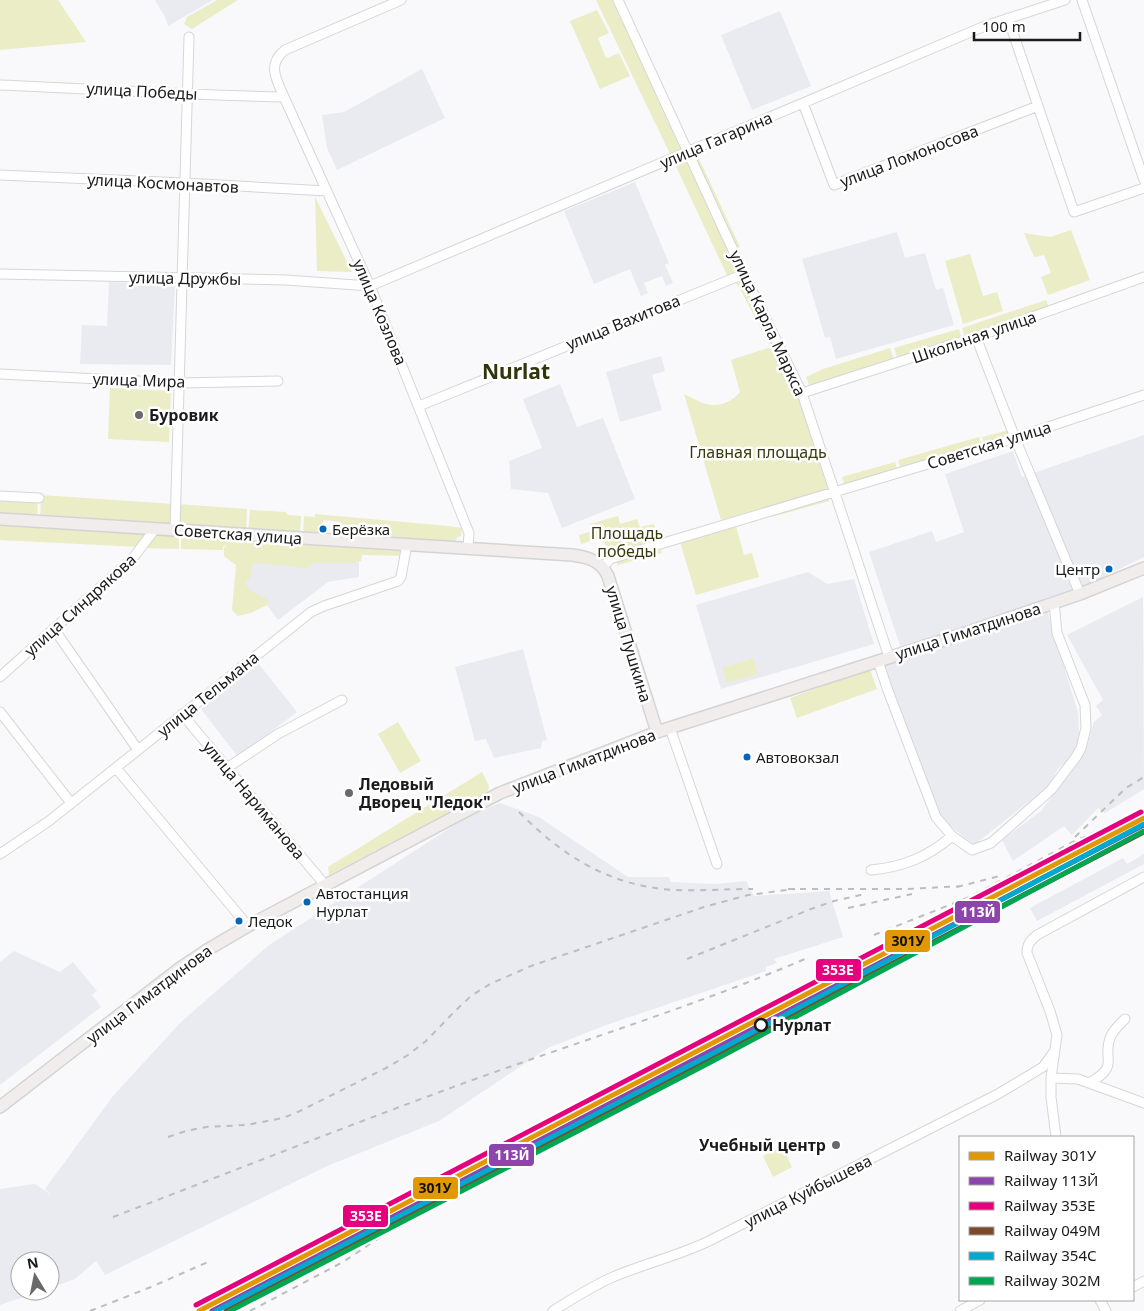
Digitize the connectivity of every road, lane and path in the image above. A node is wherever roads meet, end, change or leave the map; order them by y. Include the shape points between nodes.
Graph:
1 (401, 0) edge
2 (618, 0) edge
3 (1065, 0) edge
4 (1082, 0) edge
5 (1008, 18) junction
6 (190, 37) dead end
7 (0, 85) edge
8 (188, 93) junction
9 (284, 97) junction
10 (803, 103) junction
11 (1038, 106) junction
12 (688, 152) junction
13 (0, 175) edge
14 (1144, 180) edge
15 (185, 183) junction
16 (1144, 188) edge
17 (327, 191) junction
18 (0, 274) edge
19 (744, 274) junction
20 (1144, 277) edge
21 (182, 278) junction
22 (370, 286) junction
23 (976, 337) junction
24 (0, 374) edge
25 (278, 381) dead end
26 (179, 383) junction
27 (802, 393) junction
28 (1144, 395) edge
29 (419, 406) junction
30 (1015, 438) junction
31 (834, 493) junction
32 (0, 496) edge
33 (39, 498) dead end
34 (0, 519) edge
35 (154, 529) junction
36 (175, 530) junction
37 (407, 544) junction
38 (468, 548) junction
39 (599, 564) junction
40 (1144, 568) edge
41 (1080, 594) junction
42 (1054, 602) junction
43 (54, 629) junction
44 (884, 659) junction
45 (0, 677) edge
46 (342, 700) dead end
47 (0, 712) edge
48 (182, 714) junction
49 (670, 728) junction
50 (658, 732) junction
51 (138, 750) junction
52 (116, 768) junction
53 (227, 768) junction
54 (71, 803) junction
55 (952, 836) junction
56 (0, 854) edge
57 (717, 864) dead end
58 (871, 870) dead end
59 (1144, 877) edge
60 (325, 886) junction
61 (248, 926) junction
62 (1125, 1019) dead end
63 (1053, 1053) junction
64 (1051, 1078) junction
65 (1092, 1082) junction
66 (1144, 1103) edge
67 (0, 1108) edge
68 (1056, 1136) edge
69 (978, 1301) edge
70 (558, 1309) edge
71 (960, 1311) edge

1 - 9 street, улица Козлова via 285,50 275,61 274,70
2 - 12 street, улица Карла Маркса
3 - 5 street, улица Гагарина
4 - 14 street
5 - 10 street, улица Гагарина
5 - 11 street
6 - 8 street
7 - 8 street, улица Победы
8 - 9 street, улица Победы
8 - 15 street
9 - 17 street, улица Козлова
10 - 11 street, улица Ломоносова via 834,186
10 - 12 street, улица Гагарина
11 - 16 street via 1074,212
12 - 19 street, улица Карла Маркса
12 - 22 street, улица Гагарина
13 - 15 street, улица Космонавтов
15 - 17 street, улица Космонавтов
15 - 21 street
17 - 22 street, улица Козлова
18 - 21 street, улица Дружбы
19 - 27 street, улица Карла Маркса
19 - 29 street, улица Вахитова
20 - 23 street, Школьная улица
21 - 22 street, улица Дружбы via 302,280
21 - 26 street
22 - 29 street, улица Козлова
23 - 27 street, Школьная улица
23 - 30 street
24 - 26 street, улица Мира
25 - 26 street, улица Мира
26 - 36 street
27 - 31 street, улица Карла Маркса
28 - 30 street, Советская улица
29 - 38 street, улица Козлова via 469,533
30 - 31 street, Советская улица
30 - 41 street
31 - 39 street, Советская улица
31 - 44 street, улица Карла Маркса
32 - 33 street
34 - 35 main road, Советская улица
35 - 36 main road, Советская улица
35 - 43 street, улица Синдрякова via 134,558
36 - 37 main road, Советская улица
37 - 38 main road, Советская улица
37 - 48 street, улица Тельмана via 398,581 311,612
38 - 39 main road, Советская улица via 572,555
39 - 50 main road, улица Пушкина via 610,581
40 - 41 main road, улица Гиматдинова
41 - 42 main road, улица Гиматдинова
42 - 44 main road, улица Гиматдинова
42 - 55 street, улица Карла Маркса via 1057,633 1085,705 1086,728 1081,748 1051,790 991,843 972,850
43 - 45 street, улица Синдрякова
43 - 51 street
44 - 49 main road, улица Гиматдинова
44 - 55 street, улица Карла Маркса via 887,688 936,817
46 - 53 street via 278,734
47 - 54 street
48 - 51 street, улица Тельмана
48 - 53 street, улица Нариманова
49 - 50 main road, улица Гиматдинова
49 - 57 street
50 - 60 main road, улица Гиматдинова via 500,793
51 - 52 street, улица Тельмана
52 - 54 street, улица Тельмана
52 - 61 street
53 - 60 street, улица Нариманова
54 - 56 street, улица Тельмана
55 - 58 street via 939,848 915,861 889,869
59 - 63 street via 1029,942 1028,953 1057,1035
60 - 61 main road, улица Гиматдинова
61 - 67 main road, улица Гиматдинова via 180,968
62 - 65 street via 1109,1040 1107,1068
63 - 64 street
63 - 70 street, улица Куйбышева via 1043,1067 990,1098 707,1242 612,1277
64 - 65 street
64 - 68 street
65 - 66 street
69 - 71 street

